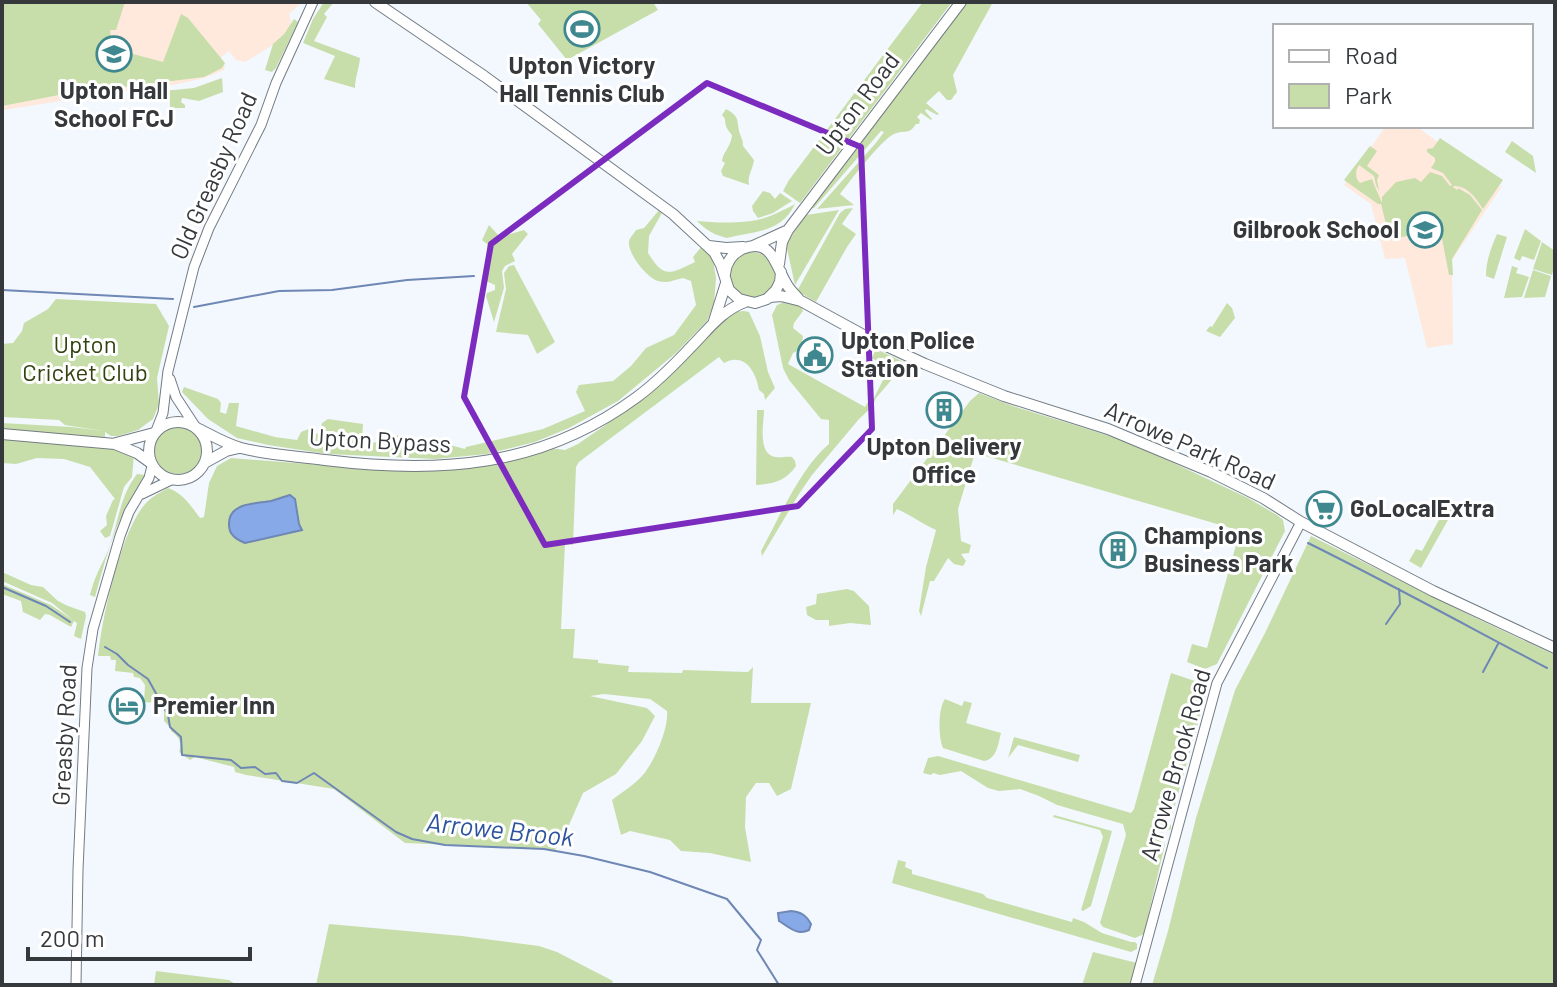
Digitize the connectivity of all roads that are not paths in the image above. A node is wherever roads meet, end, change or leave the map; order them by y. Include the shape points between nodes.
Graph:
1 (313, 2) edge
2 (375, 2) edge
3 (961, 2) edge
4 (788, 230) junction
5 (709, 246) junction
6 (750, 247) junction
7 (780, 268) junction
8 (725, 280) junction
9 (770, 297) junction
10 (801, 301) junction
11 (745, 302) junction
12 (713, 322) junction
13 (168, 371) junction
14 (196, 427) junction
15 (155, 432) junction
16 (2, 434) edge
17 (115, 444) junction
18 (239, 448) junction
19 (206, 462) junction
20 (152, 465) junction
21 (171, 480) junction
22 (140, 495) junction
23 (1301, 522) junction
24 (1555, 648) edge
25 (76, 985) edge
26 (1135, 985) edge

1 - 13 main road, Old Greasby Road via 261,125 209,228
2 - 5 main road via 626,179
3 - 4 main road, Upton Road
4 - 6 main road, Upton Road
4 - 7 main road, Upton Road
5 - 6 main road
5 - 8 main road
6 - 7 main road via 768,251
6 - 8 main road via 729,260
7 - 9 main road via 780,282
7 - 10 main road, Arrowe Park Road
8 - 11 main road via 733,295
8 - 12 main road, Upton Bypass
9 - 10 main road, Arrowe Park Road
9 - 11 main road
10 - 23 main road, Arrowe Park Road via 925,364 1211,472
11 - 12 main road, Upton Bypass
12 - 18 main road, Upton Bypass via 636,398 577,433 508,457 444,467 400,466
13 - 14 main road via 176,397
13 - 15 main road, Old Greasby Road
14 - 15 main road via 170,422
14 - 18 main road, Upton Bypass
14 - 19 main road via 207,443
15 - 17 main road
15 - 20 main road via 149,448
16 - 17 main road
17 - 20 main road
18 - 19 main road
19 - 21 main road via 191,478
20 - 21 main road
20 - 22 main road, Greasby Road
21 - 22 main road
22 - 25 main road, Greasby Road via 120,536 87,668
23 - 24 main road, Arrowe Park Road via 1457,604
23 - 26 main road, Arrowe Brook Road via 1217,683

